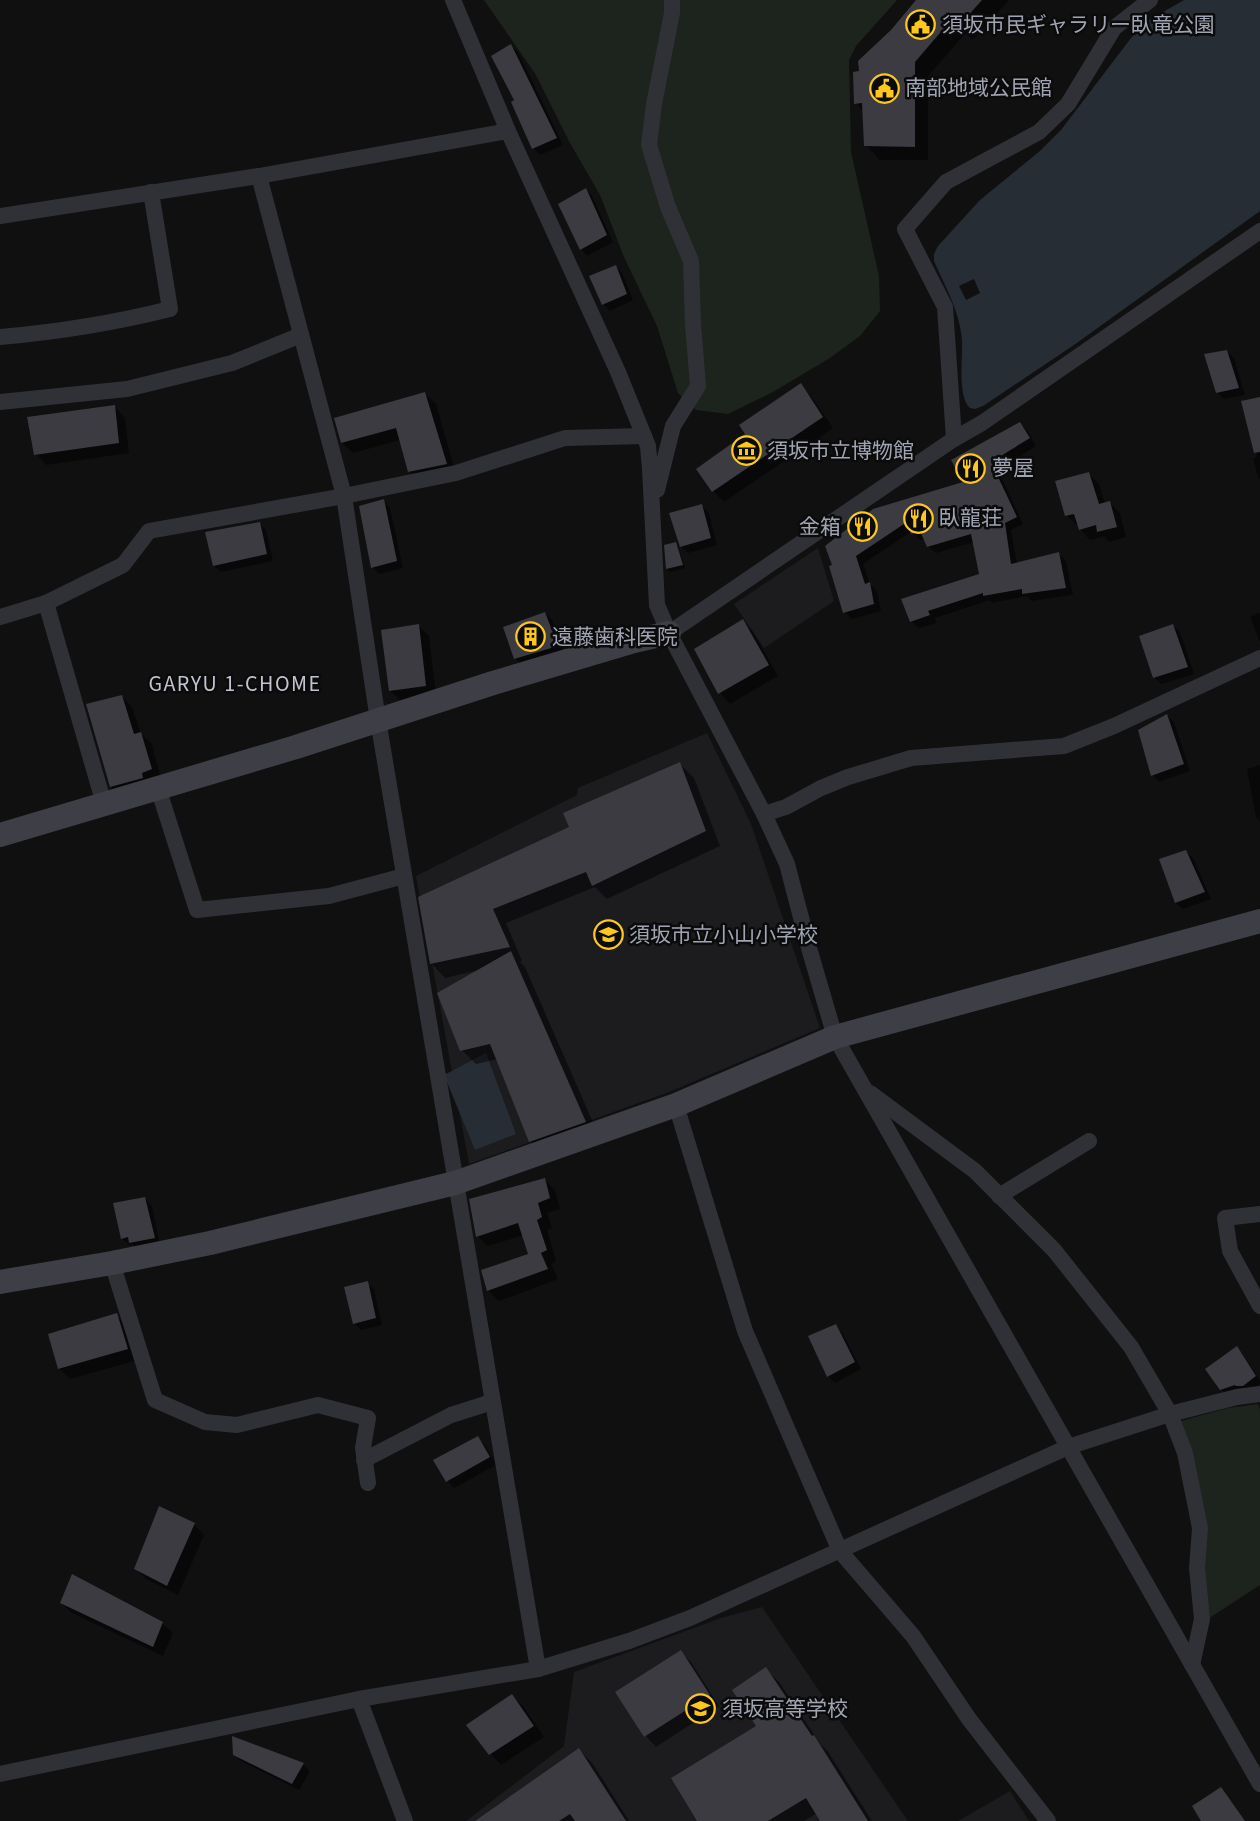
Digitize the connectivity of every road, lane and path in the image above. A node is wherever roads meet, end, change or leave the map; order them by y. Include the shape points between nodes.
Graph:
1 (453, 0) edge
2 (684, 0) edge
3 (1150, 0) edge
4 (672, 6) edge
5 (508, 131) junction
6 (259, 176) junction
7 (151, 192) junction
8 (0, 216) edge
9 (1260, 231) edge
10 (301, 335) junction
11 (0, 337) edge
12 (0, 402) edge
13 (644, 436) junction
14 (954, 439) junction
15 (656, 491) dead end
16 (344, 496) junction
17 (46, 603) junction
18 (0, 617) edge
19 (669, 633) junction
20 (1260, 658) edge
21 (378, 720) junction
22 (158, 788) junction
23 (104, 804) junction
24 (764, 814) junction
25 (0, 835) edge
26 (404, 876) junction
27 (1260, 921) edge
28 (835, 1037) junction
29 (865, 1089) junction
30 (676, 1105) junction
31 (1089, 1141) dead end
32 (455, 1183) junction
33 (999, 1196) junction
34 (1260, 1214) edge
35 (112, 1263) junction
36 (0, 1282) edge
37 (1260, 1306) edge
38 (1260, 1394) edge
39 (492, 1402) junction
40 (1170, 1414) junction
41 (1068, 1447) junction
42 (364, 1460) junction
43 (368, 1483) dead end
44 (840, 1551) junction
45 (1192, 1665) junction
46 (538, 1669) junction
47 (359, 1699) junction
48 (0, 1774) edge
49 (1258, 1775) edge
50 (405, 1821) edge
51 (1047, 1821) edge

1 - 5 street
2 - 4 street
3 - 14 street via 1114,28 1068,104 1039,132 946,182 905,229 945,307
4 - 15 street via 649,145 668,207 691,261 698,386 674,426
5 - 6 street
5 - 13 street
6 - 7 street
6 - 10 street
7 - 8 street
7 - 11 street via 170,309 48,333
9 - 14 street
10 - 12 street via 232,363 127,389
10 - 16 street
13 - 16 street via 565,438 456,473
13 - 19 street via 651,469 657,605
14 - 19 street
16 - 17 street via 149,531 123,565
16 - 21 street
17 - 18 street
17 - 23 street
19 - 21 street
19 - 24 street
20 - 24 street via 1064,746 910,758 848,777
21 - 22 street
21 - 26 street
22 - 23 street
22 - 26 street via 197,910 329,896
23 - 25 street
24 - 28 street via 787,864
26 - 32 street
27 - 28 street
28 - 29 street
28 - 30 street
29 - 33 street via 975,1171
29 - 41 street
30 - 32 street
30 - 44 street via 745,1331
31 - 33 street
32 - 35 street
32 - 39 street
33 - 40 street via 1054,1250 1124,1338
34 - 37 street via 1225,1218 1230,1251
35 - 36 street
35 - 42 street via 155,1400 205,1422 237,1425 318,1405 368,1418
38 - 40 street
39 - 42 street via 451,1415
39 - 46 street
40 - 41 street
40 - 45 street via 1185,1453 1200,1528 1197,1568 1202,1619
41 - 44 street
41 - 45 street
42 - 43 street
44 - 46 street via 690,1618
44 - 51 street via 913,1636 969,1719
45 - 49 street
46 - 47 street
47 - 48 street
47 - 50 street

